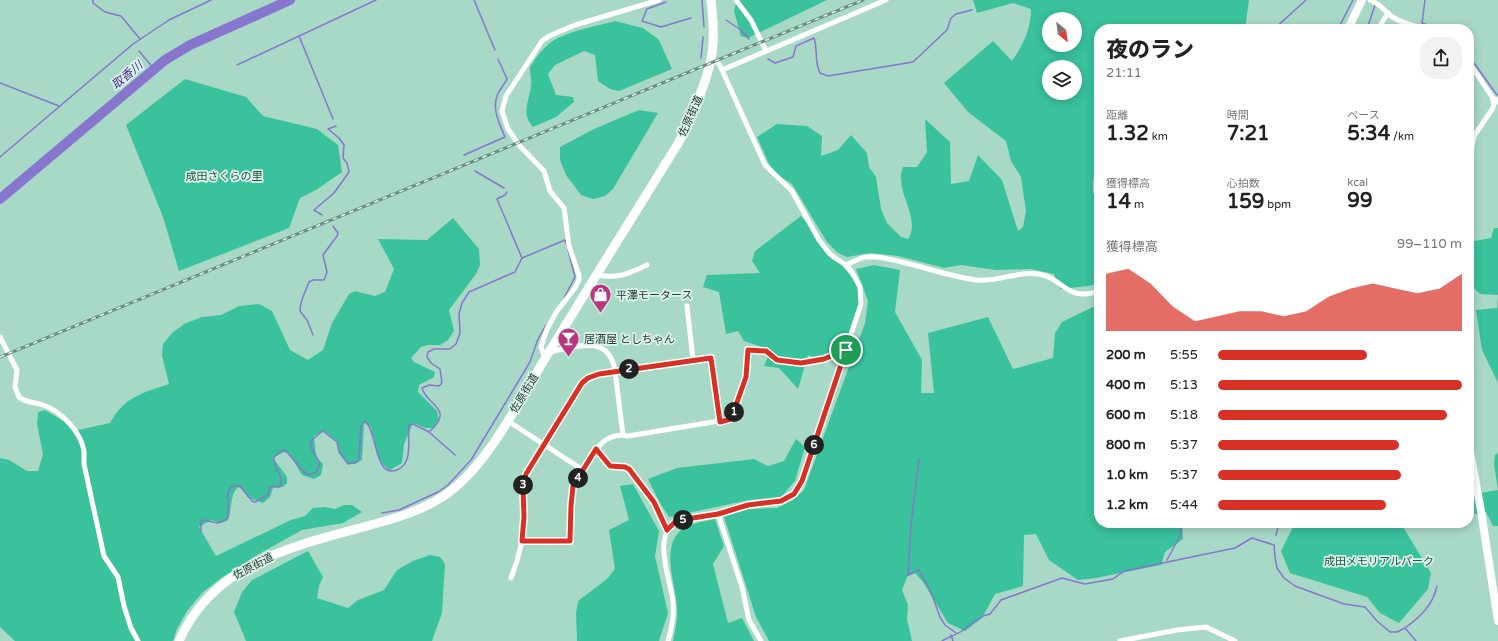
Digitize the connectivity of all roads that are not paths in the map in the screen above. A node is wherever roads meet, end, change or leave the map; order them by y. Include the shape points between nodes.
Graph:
1 (659, 0) edge
2 (711, 0) edge
3 (736, 0) edge
4 (886, 0) edge
5 (1362, 0) edge
6 (1370, 0) edge
7 (1388, 13) junction
8 (1350, 24) edge
9 (1381, 24) edge
10 (1410, 24) edge
11 (766, 51) junction
12 (711, 58) junction
13 (1474, 69) edge
14 (722, 70) junction
15 (1496, 100) edge
16 (1474, 136) edge
17 (647, 265) dead end
18 (846, 265) junction
19 (596, 275) junction
20 (1094, 292) edge
21 (687, 306) dead end
22 (0, 337) edge
23 (846, 350) junction
24 (547, 355) junction
25 (693, 360) junction
26 (615, 371) junction
27 (508, 421) junction
28 (720, 422) junction
29 (623, 435) junction
30 (543, 445) junction
31 (596, 449) junction
32 (583, 470) junction
33 (1474, 473) edge
34 (718, 514) junction
35 (667, 530) junction
36 (522, 541) junction
37 (511, 578) dead end
38 (1498, 620) edge
39 (138, 641) edge
40 (179, 641) edge
41 (668, 641) edge
42 (761, 641) edge
43 (1120, 641) edge
44 (1234, 641) edge

1 - 24 street via 575,25 549,36 542,41 506,96 502,111 508,129 519,146 544,171 550,191 564,208 570,251 579,275 575,288 547,329 542,347
2 - 12 highway, 佐原街道
3 - 11 street via 751,20
4 - 11 street
5 - 8 main road
6 - 7 street
7 - 9 street
7 - 10 street
11 - 14 street
12 - 14 street
12 - 19 highway, 佐原街道 via 697,104 678,142
13 - 15 street
14 - 18 street via 765,165 792,192 829,253
15 - 16 street
17 - 19 street via 621,276
18 - 20 street via 864,257 876,257 986,280 1030,273 1048,277 1075,293 1083,295
18 - 23 street via 857,280 861,294 859,312
19 - 24 highway, 佐原街道
21 - 25 street
22 - 39 street via 17,370 15,387 19,397 54,410 71,426 81,441 104,556 118,577 124,606
23 - 28 street via 824,359 801,363 777,360 766,351 748,350 746,377 731,419
23 - 34 street via 802,481 794,494 781,501 748,505
24 - 26 street via 593,345 611,355
24 - 27 highway, 佐原街道
25 - 26 street
25 - 28 street via 711,358
26 - 29 street
26 - 30 street via 594,375 582,383
27 - 30 street
27 - 40 highway, 佐原街道 via 472,471 439,499 401,516 306,543 246,568 205,599
28 - 29 street
29 - 31 street via 603,441
30 - 32 street
30 - 36 street via 524,480
31 - 32 street
31 - 35 street via 610,466 629,469 654,502
32 - 36 street via 573,486 570,541
33 - 38 main road
34 - 35 street via 680,520
34 - 42 street via 742,587 749,620
35 - 41 street via 663,546 674,611
36 - 37 street via 519,559
43 - 44 street via 1206,627

